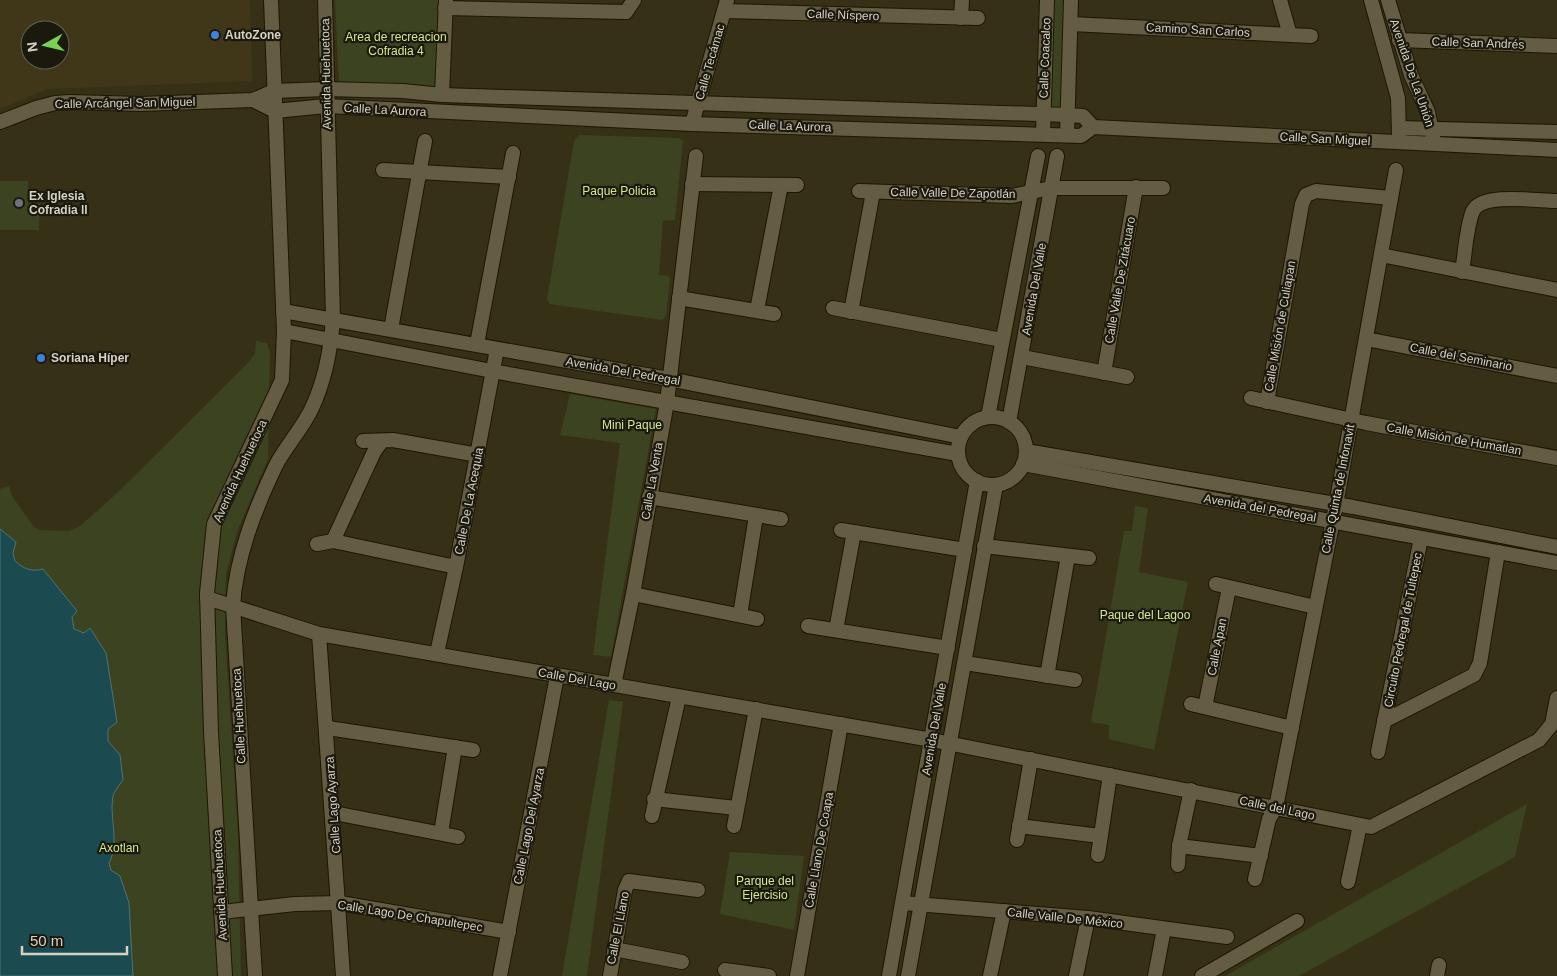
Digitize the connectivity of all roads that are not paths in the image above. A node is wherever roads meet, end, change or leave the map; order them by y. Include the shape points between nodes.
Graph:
1 (271, 0) edge
2 (325, 0) edge
3 (634, 0) edge
4 (962, 0) edge
5 (1047, 0) edge
6 (1071, 0) edge
7 (1280, 0) edge
8 (1371, 0) edge
9 (1388, 0) edge
10 (446, 4) edge
11 (725, 6) edge
12 (961, 18) junction
13 (978, 18) dead end
14 (1071, 24) junction
15 (1290, 35) junction
16 (1311, 36) dead end
17 (1400, 40) junction
18 (1557, 46) edge
19 (326, 89) junction
20 (274, 91) junction
21 (442, 95) junction
22 (253, 100) junction
23 (698, 104) junction
24 (326, 106) junction
25 (275, 111) junction
26 (1044, 115) junction
27 (1068, 115) junction
28 (0, 122) edge
29 (692, 124) junction
30 (1093, 127) junction
31 (1399, 128) junction
32 (1432, 129) junction
33 (1557, 132) edge
34 (1043, 134) junction
35 (1067, 135) junction
36 (425, 141) dead end
37 (1398, 143) junction
38 (1432, 146) junction
39 (1557, 150) edge
40 (513, 153) dead end
41 (696, 156) dead end
42 (1038, 156) dead end
43 (1057, 156) dead end
44 (383, 170) dead end
45 (1396, 170) dead end
46 (418, 172) junction
47 (509, 177) junction
48 (692, 184) junction
49 (781, 185) junction
50 (797, 185) dead end
51 (1136, 187) junction
52 (1051, 188) junction
53 (1163, 188) dead end
54 (859, 191) dead end
55 (873, 192) junction
56 (1032, 193) junction
57 (1391, 198) junction
58 (1557, 201) edge
59 (1381, 255) junction
60 (1462, 272) junction
61 (1557, 290) edge
62 (679, 298) junction
63 (833, 308) dead end
64 (757, 310) junction
65 (283, 311) junction
66 (851, 312) junction
67 (774, 314) dead end
68 (333, 318) junction
69 (391, 329) junction
70 (284, 331) junction
71 (331, 339) junction
72 (1366, 339) junction
73 (1002, 340) junction
74 (477, 344) junction
75 (497, 349) junction
76 (1022, 357) junction
77 (492, 371) junction
78 (1104, 373) junction
79 (1557, 376) edge
80 (1126, 377) dead end
81 (669, 379) junction
82 (1251, 398) dead end
83 (667, 402) junction
84 (1266, 402) junction
85 (988, 417) junction
86 (1351, 419) junction
87 (1009, 422) junction
88 (961, 437) junction
89 (363, 441) dead end
90 (382, 441) junction
91 (958, 454) junction
92 (478, 455) junction
93 (1024, 458) junction
94 (1557, 458) edge
95 (277, 464) joint
96 (977, 481) junction
97 (996, 485) junction
98 (649, 498) junction
99 (1336, 505) junction
100 (756, 516) junction
101 (781, 519) dead end
102 (1332, 522) junction
103 (1421, 538) junction
104 (333, 541) junction
105 (317, 544) dead end
106 (984, 546) junction
107 (1557, 547) edge
108 (965, 550) junction
109 (1498, 552) junction
110 (1068, 556) junction
111 (1089, 558) dead end
112 (1557, 563) edge
113 (456, 568) junction
114 (633, 594) junction
115 (207, 598) junction
116 (233, 606) junction
117 (1316, 607) junction
118 (740, 615) junction
119 (757, 619) dead end
120 (808, 626) dead end
121 (836, 630) junction
122 (319, 634) junction
123 (948, 648) junction
124 (437, 653) junction
125 (965, 663) junction
126 (556, 676) junction
127 (1047, 676) junction
128 (1075, 680) dead end
129 (614, 685) junction
130 (679, 697) junction
131 (1557, 698) edge
132 (1191, 704) dead end
133 (1205, 707) junction
134 (756, 709) junction
135 (1384, 721) junction
136 (842, 724) junction
137 (328, 728) junction
138 (1292, 728) junction
139 (932, 740) junction
140 (950, 743) junction
141 (455, 747) junction
142 (473, 750) dead end
143 (1378, 752) dead end
144 (1031, 759) junction
145 (1110, 775) junction
146 (1191, 790) junction
147 (654, 799) junction
148 (1276, 807) junction
149 (736, 808) junction
150 (334, 813) junction
151 (652, 816) dead end
152 (1360, 825) junction
153 (734, 826) dead end
154 (1019, 826) junction
155 (441, 833) junction
156 (1100, 836) junction
157 (458, 837) dead end
158 (1017, 840) dead end
159 (1179, 846) junction
160 (1098, 855) dead end
161 (1261, 856) junction
162 (1178, 865) dead end
163 (1255, 878) dead end
164 (1348, 882) dead end
165 (698, 890) dead end
166 (340, 903) junction
167 (903, 904) junction
168 (921, 905) junction
169 (250, 907) junction
170 (221, 912) junction
171 (1004, 912) junction
172 (1088, 918) junction
173 (1297, 921) dead end
174 (1164, 929) junction
175 (509, 932) junction
176 (1227, 937) dead end
177 (614, 949) junction
178 (682, 962) dead end
179 (725, 970) dead end
180 (740, 974) edge
181 (225, 976) edge
182 (255, 976) edge
183 (343, 976) edge
184 (500, 976) edge
185 (610, 976) edge
186 (769, 976) edge
187 (797, 976) edge
188 (889, 976) edge
189 (908, 976) edge
190 (990, 976) edge
191 (1076, 976) edge
192 (1156, 976) edge
193 (1202, 976) edge

1 - 20 street, Avenida Huehuetoca
2 - 19 street, Avenida Huehuetoca
3 - 10 street via 626,12
4 - 12 street
5 - 26 street, Calle Coacalco
6 - 14 street, Calle Coacalco
7 - 15 street
8 - 31 street, Avenida De La Unión via 1398,98
9 - 17 street, Avenida De La Unión
10 - 21 street
11 - 12 street, Calle Níspero
11 - 23 street, Calle Tecámac
12 - 13 street, Calle Níspero
14 - 15 street, Camino San Carlos
14 - 27 street, Calle Coacalco
15 - 16 street, Camino San Carlos
17 - 18 street, Calle San Andrés
17 - 32 street, Avenida De La Unión
19 - 20 street, Calle La Aurora
19 - 21 street, Calle La Aurora
19 - 24 street, Avenida Huehuetoca
20 - 22 street, Calle La Aurora
20 - 25 street, Avenida Huehuetoca
21 - 23 street, Calle La Aurora
22 - 25 street
22 - 28 street, Calle Arcángel San Miguel via 55,103
23 - 26 street, Calle La Aurora
23 - 29 street, Calle Tecámac
24 - 25 street, Calle La Aurora
24 - 29 street, Calle La Aurora
24 - 68 street, Avenida Huehuetoca
25 - 65 street, Avenida Huehuetoca
26 - 27 street, Calle La Aurora
26 - 34 street, Calle Coacalco
27 - 30 street, Calle San Miguel via 1083,116
27 - 35 street, Calle Coacalco
29 - 34 street, Calle La Aurora
30 - 35 street, Calle San Miguel via 1081,136
30 - 37 street, Calle San Miguel
31 - 32 street
31 - 37 street, Avenida De La Unión
32 - 33 street
32 - 38 street, Avenida De La Unión
34 - 35 street, Calle La Aurora
36 - 46 street
37 - 38 street, Calle San Miguel
38 - 39 street, Calle San Miguel
40 - 47 street
41 - 48 street, Calle La Venta
42 - 56 street, Avenida Del Valle
43 - 52 street, Avenida Del Valle
44 - 46 street
45 - 57 street, Calle Quinta de Infonavit
46 - 47 street
46 - 69 street
47 - 74 street
48 - 49 street
48 - 62 street, Calle La Venta
49 - 50 street
49 - 64 street
51 - 52 street
51 - 53 street
51 - 78 street, Calle Valle De Zitácuaro
52 - 56 street
52 - 76 street, Avenida Del Valle
54 - 55 street, Calle Valle De Zapotlán
55 - 56 street, Calle Valle De Zapotlán via 1012,196
55 - 66 street, Calle Valle De Zapotlán
56 - 73 street, Avenida Del Valle
57 - 59 street, Calle Quinta de Infonavit
57 - 84 street, Calle Misión de Culiapan via 1316,191 1306,195
58 - 60 street via 1490,199 1478,203 1473,212
59 - 60 street
59 - 72 street, Calle Quinta de Infonavit
60 - 61 street
62 - 64 street
62 - 81 street, Calle La Venta
63 - 66 street
64 - 67 street
65 - 68 street, Avenida Del Pedregal
65 - 70 street, Avenida Huehuetoca
66 - 73 street
68 - 69 street, Avenida Del Pedregal
68 - 71 street, Avenida Huehuetoca
69 - 74 street, Avenida Del Pedregal
70 - 71 street, Avenida Del Pedregal
70 - 115 street, Avenida Huehuetoca via 282,380 214,524
71 - 77 street, Avenida Del Pedregal
71 - 95 street, Avenida Huehuetoca via 318,393
72 - 79 street, Calle del Seminario
72 - 86 street, Calle Quinta de Infonavit
73 - 85 street, Avenida Del Valle
74 - 75 street, Avenida Del Pedregal
75 - 77 street, Calle De La Acequia
75 - 81 street, Avenida Del Pedregal
76 - 78 street
76 - 87 street, Avenida Del Valle
77 - 83 street, Avenida Del Pedregal
77 - 92 street, Calle De La Acequia
78 - 80 street
81 - 83 street, Calle La Venta
81 - 88 street, Avenida Del Pedregal
82 - 84 street
83 - 91 street, Avenida Del Pedregal
83 - 98 street, Calle La Venta
84 - 86 street, Calle Misión de Culiapan
85 - 87 street
85 - 88 street via 968,427
86 - 94 street, Calle Misión de Humatlan
86 - 99 street, Calle Quinta de Infonavit
87 - 93 street via 1021,434
88 - 91 street
89 - 90 street
90 - 92 street via 393,440
90 - 104 street
91 - 96 street via 964,470
92 - 113 street, Calle De La Acequia
93 - 97 street via 1011,479
93 - 99 street, Avenida del Pedregal
93 - 102 street, Avenida del Pedregal
95 - 116 street, Calle Huehuetoca via 239,562
96 - 97 street
96 - 108 street, Avenida Del Valle
97 - 106 street, Avenida Del Valle
98 - 100 street
98 - 114 street, Calle La Venta
99 - 102 street, Calle Quinta de Infonavit
99 - 107 street, Avenida del Pedregal
100 - 101 street
100 - 118 street
102 - 103 street, Avenida del Pedregal
102 - 117 street, Calle Quinta de Infonavit
103 - 109 street, Avenida del Pedregal
103 - 135 street, Circuito Pedregal de Tultepec
104 - 105 street
104 - 113 street
106 - 110 street
106 - 125 street, Avenida Del Valle
108 - 121 street via 848,531
108 - 123 street, Avenida Del Valle
109 - 112 street, Avenida del Pedregal
109 - 135 street, Circuito Pedregal de Tultepec via 1480,663 1474,675
110 - 111 street
110 - 127 street
113 - 124 street, Calle De La Acequia
114 - 118 street
114 - 129 street, Calle La Venta
115 - 116 street, Calle Del Lago
115 - 170 street, Avenida Huehuetoca
116 - 122 street, Calle Del Lago
116 - 169 street, Calle Huehuetoca
117 - 133 street, Calle Apan via 1223,586
117 - 138 street, Calle Quinta de Infonavit
118 - 119 street
120 - 121 street
121 - 123 street
122 - 124 street, Calle Del Lago
122 - 137 street, Calle Lago Ayarza
123 - 139 street, Avenida Del Valle
124 - 126 street, Calle Del Lago
125 - 127 street
125 - 140 street, Avenida Del Valle
126 - 129 street, Calle Del Lago
126 - 175 street, Calle Lago Del Ayarza
127 - 128 street
129 - 130 street, Calle Del Lago
130 - 134 street, Calle Del Lago
130 - 147 street
131 - 152 street, Calle del Lago via 1552,724 1538,740 1371,827
132 - 133 street
133 - 138 street
134 - 136 street, Calle Del Lago
134 - 149 street
135 - 143 street, Circuito Pedregal de Tultepec
136 - 139 street, Calle Del Lago
136 - 187 street, Calle Llano De Coapa
137 - 141 street
137 - 150 street, Calle Lago Ayarza
138 - 148 street, Calle Quinta de Infonavit
139 - 140 street, Calle Del Lago
139 - 167 street, Avenida Del Valle
140 - 144 street, Calle del Lago
140 - 168 street, Avenida Del Valle
141 - 142 street
141 - 155 street
144 - 145 street, Calle del Lago
144 - 154 street
145 - 146 street, Calle del Lago
145 - 156 street
146 - 148 street, Calle del Lago
146 - 159 street
147 - 149 street
147 - 151 street
148 - 152 street, Calle del Lago
148 - 161 street, Calle Quinta de Infonavit via 1269,819
149 - 153 street
150 - 155 street
150 - 166 street, Calle Lago Ayarza
152 - 164 street
154 - 156 street
154 - 158 street
155 - 157 street
156 - 160 street
159 - 161 street
159 - 162 street
161 - 163 street, Calle Quinta de Infonavit
165 - 177 street, Calle El Llano via 629,881 624,890
166 - 169 street, Calle Lago De Chapultepec
166 - 175 street, Calle Lago De Chapultepec
166 - 183 street, Calle Lago Ayarza
167 - 168 street, Calle Valle De México
167 - 188 street, Avenida Del Valle
168 - 171 street, Calle Valle De México
168 - 189 street, Avenida Del Valle
169 - 170 street, Calle Lago De Chapultepec
169 - 182 street, Calle Huehuetoca
170 - 181 street, Avenida Huehuetoca
171 - 172 street, Calle Valle De México
171 - 190 street
172 - 174 street, Calle Valle De México
172 - 191 street
173 - 193 street
174 - 176 street, Calle Valle De México
174 - 192 street
175 - 184 street, Calle Lago Del Ayarza
177 - 178 street
177 - 185 street, Calle El Llano
179 - 180 street
180 - 186 street

